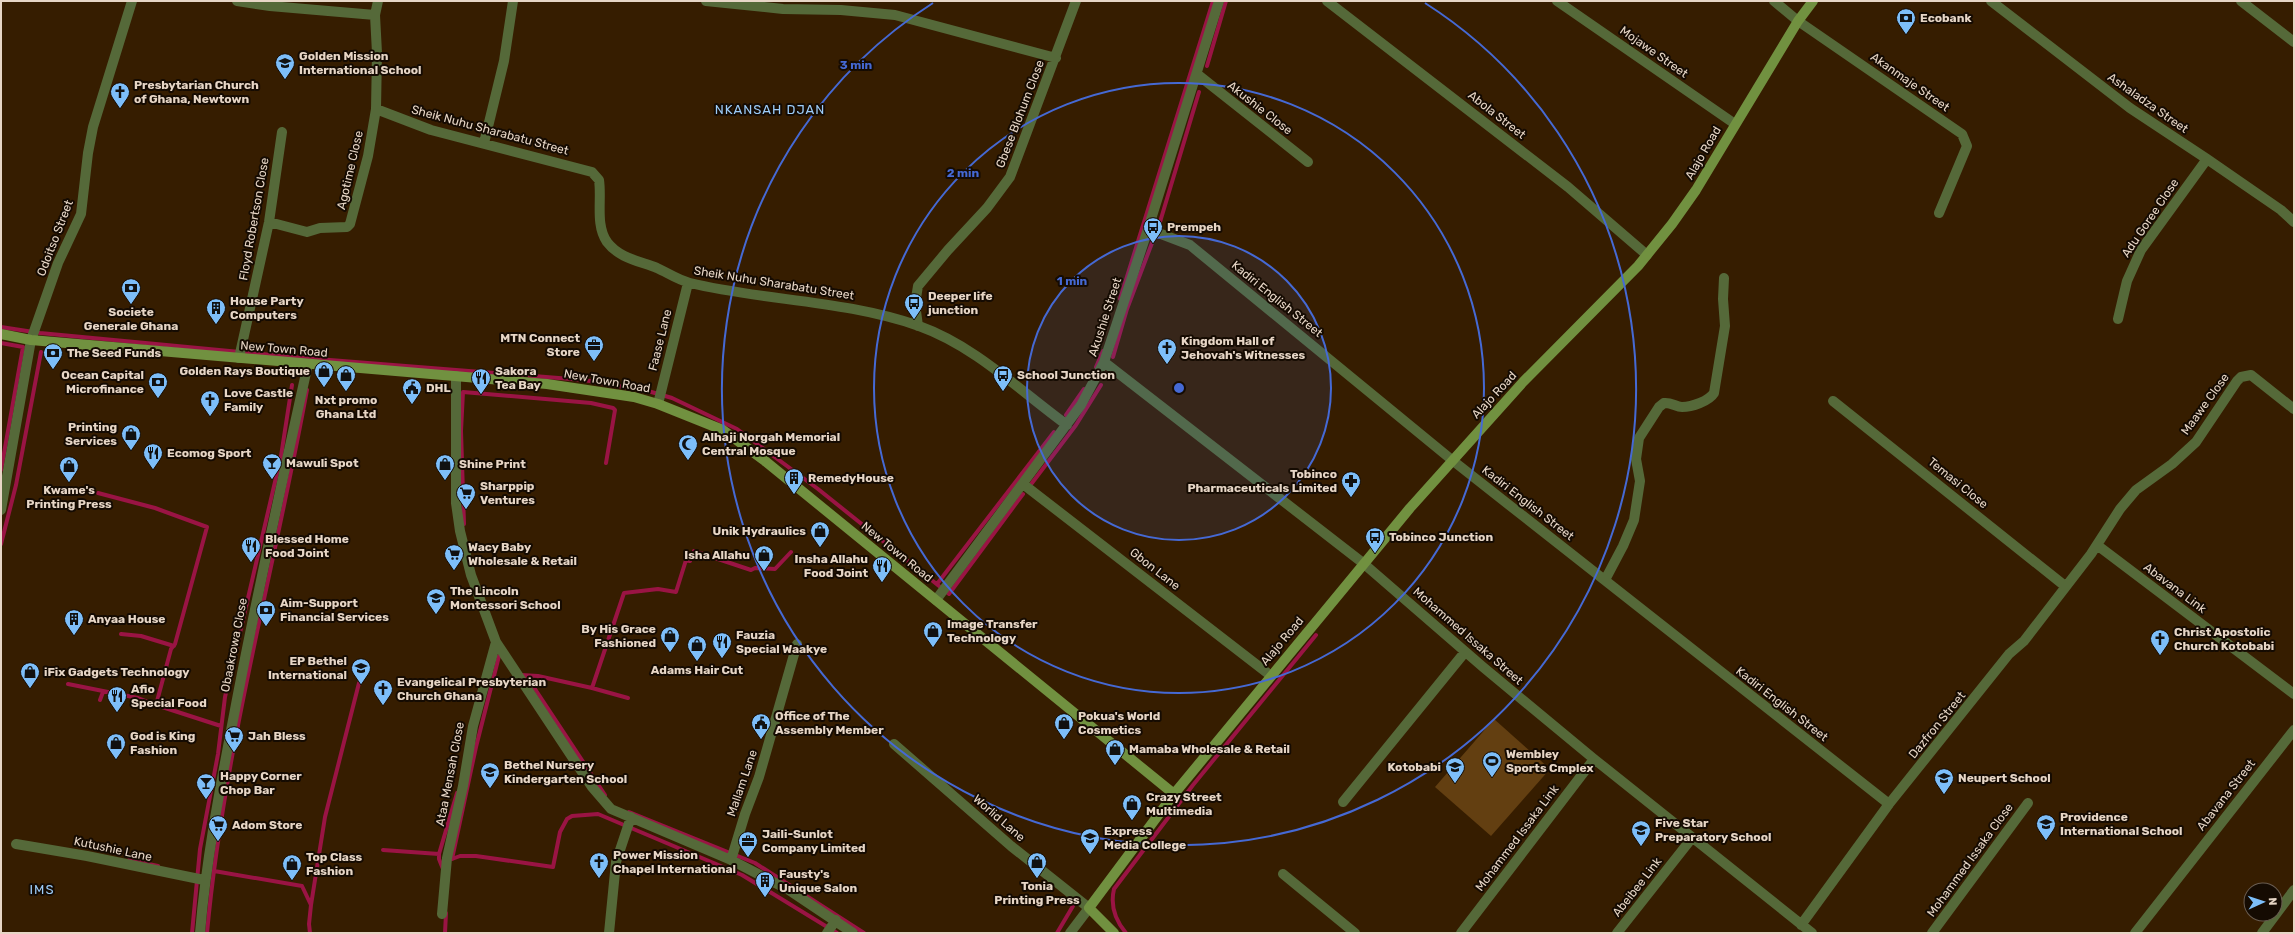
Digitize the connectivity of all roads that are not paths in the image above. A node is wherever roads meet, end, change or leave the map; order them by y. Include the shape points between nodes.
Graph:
1 (132, 1) edge
2 (237, 1) edge
3 (378, 1) edge
4 (514, 1) edge
5 (706, 1) edge
6 (1076, 1) edge
7 (1219, 1) edge
8 (1327, 1) edge
9 (1557, 1) edge
10 (1774, 1) edge
11 (1813, 1) edge
12 (1991, 1) edge
13 (2241, 1) edge
14 (306, 5) edge
15 (824, 6) edge
16 (375, 15) junction
17 (1798, 21) junction
18 (2294, 42) edge
19 (1056, 58) junction
20 (1197, 74) junction
21 (376, 109) junction
22 (1735, 124) junction
23 (282, 132) dead end
24 (484, 144) junction
25 (2207, 159) junction
26 (1308, 162) dead end
27 (1939, 213) dead end
28 (269, 222) junction
29 (2294, 222) edge
30 (1148, 229) junction
31 (1648, 255) junction
32 (1724, 278) dead end
33 (688, 283) junction
34 (2118, 319) dead end
35 (918, 326) junction
36 (1, 334) edge
37 (31, 340) junction
38 (240, 358) junction
39 (1104, 362) junction
40 (308, 364) junction
41 (456, 376) junction
42 (1834, 401) dead end
43 (658, 404) junction
44 (2294, 409) edge
45 (1067, 425) junction
46 (1452, 460) junction
47 (1023, 484) junction
48 (1, 510) edge
49 (2098, 545) junction
50 (1363, 563) junction
51 (1605, 580) junction
52 (2065, 586) junction
53 (936, 600) junction
54 (496, 642) junction
55 (797, 644) dead end
56 (1465, 652) junction
57 (1270, 675) junction
58 (2294, 694) edge
59 (2294, 730) edge
60 (894, 744) dead end
61 (1594, 759) junction
62 (1174, 794) junction
63 (1343, 802) dead end
64 (2028, 803) dead end
65 (1889, 804) junction
66 (631, 817) junction
67 (1692, 838) junction
68 (16, 844) dead end
69 (731, 860) junction
70 (1283, 874) dead end
71 (204, 880) junction
72 (2294, 890) edge
73 (1089, 908) junction
74 (442, 914) dead end
75 (836, 920) junction
76 (1801, 925) junction
77 (200, 933) edge
78 (609, 933) edge
79 (826, 933) edge
80 (852, 933) edge
81 (1070, 933) edge
82 (1114, 933) edge
83 (1355, 933) edge
84 (1461, 933) edge
85 (1616, 933) edge
86 (1812, 933) edge
87 (1932, 933) edge
88 (2135, 933) edge
89 (2262, 933) edge

1 - 37 street, Odoitso Street via 94,127 88,153 81,214 58,263
2 - 14 street
3 - 16 street
4 - 24 street via 504,61
5 - 15 street
6 - 19 street, Gbese Blohum Close
7 - 20 street, Akushie Street
8 - 31 street, Abola Street via 1568,187
9 - 22 street, Mojawe Street
10 - 17 street, Akanmaje Street
11 - 17 street, Alajo Road
12 - 25 street, Ashaladza Street via 2130,108
13 - 18 street
14 - 16 street
15 - 19 street via 895,15
16 - 21 street
17 - 22 street, Alajo Road
17 - 27 street, Akanmaje Street via 1962,134 1967,146
19 - 35 street, Gbese Blohum Close via 1010,177 987,208 918,286 915,304
20 - 26 street, Akushie Close
20 - 30 street, Akushie Street
21 - 24 street, Sheik Nuhu Sharabatu Street via 431,130
21 - 28 street, Agotime Close via 368,156 350,224 347,227 320,228 307,232
22 - 31 street, Alajo Road via 1696,190
23 - 28 street, Floyd Robertson Close
24 - 33 street, Sheik Nuhu Sharabatu Street via 592,172 599,180 600,226 606,241 626,258
25 - 29 street, Ashaladza Street via 2281,210
25 - 34 street, Adu Goree Close via 2141,250 2127,281
28 - 38 street, Floyd Robertson Close
30 - 39 street, Akushie Street
30 - 46 street, Kadiri English Street via 1190,245
31 - 46 street, Alajo Road via 1523,382
32 - 51 street via 1725,326 1714,393 1696,404 1682,407 1668,402 1659,407 1638,438 1636,459 1640,481 1630,530
33 - 35 street, Sheik Nuhu Sharabatu Street via 855,309
33 - 43 street, Faase Lane
35 - 45 street, Sheik Nuhu Sharabatu Street via 938,334 978,357
36 - 37 street, New Town Road
37 - 38 street, New Town Road
37 - 48 street, Odoitso Street
38 - 40 street, New Town Road
39 - 45 street, Akushie Street via 1087,396
39 - 50 street, Mohammed Issaka Street
40 - 41 street, New Town Road
40 - 71 street, Obaakrowa Close via 254,612
41 - 43 street, New Town Road via 594,390 634,396
41 - 54 street via 456,503 460,531 471,575
42 - 52 street, Temasi Close
43 - 53 street, New Town Road via 707,423 737,439
44 - 49 street, Maawe Close via 2251,375 2241,377 2196,442 2172,464 2136,490 2120,509
45 - 47 street, Akushie Street
46 - 50 street, Alajo Road
46 - 51 street, Kadiri English Street
47 - 53 street, Akushie Street
47 - 57 street, Gbon Lane
49 - 52 street, Dazfron Street
49 - 58 street, Abavana Link
50 - 56 street, Mohammed Issaka Street
50 - 57 street, Alajo Road
51 - 65 street, Kadiri English Street
52 - 65 street, Dazfron Street via 2024,641 2009,654
53 - 62 street, New Town Road
54 - 66 street via 592,787 611,809
54 - 74 street, Ataa Mensah Close via 473,726 447,858
55 - 69 street, Mallam Lane via 760,777
56 - 61 street, Mohammed Issaka Street
56 - 63 street
57 - 62 street, Alajo Road
59 - 88 street, Abavana Street
60 - 73 street, Worlid Lane via 1011,846
61 - 67 street, Mohammed Issaka Street
61 - 84 street, Mohammed Issaka Link
62 - 73 street, Alajo Road
64 - 87 street, Mohammed Issaka Close
65 - 76 street, Dazfron Street
66 - 69 street
66 - 78 street via 616,862
67 - 76 street, Mohammed Issaka Street
67 - 85 street, Abeibee Link
68 - 71 street, Kutushie Lane
69 - 75 street via 789,890
70 - 83 street
71 - 77 street, Obaakrowa Close
72 - 89 street
73 - 81 street
73 - 82 street
75 - 79 street
75 - 80 street
76 - 86 street, Mohammed Issaka Street

